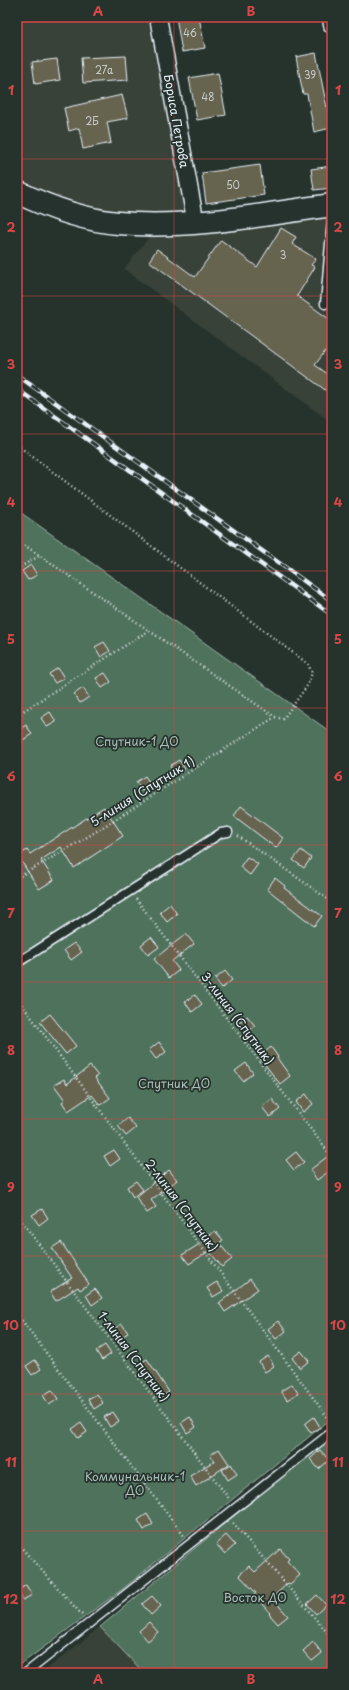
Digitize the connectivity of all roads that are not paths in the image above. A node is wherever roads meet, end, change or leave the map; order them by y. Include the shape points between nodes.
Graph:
1 (158, 17) edge
2 (331, 17) edge
3 (332, 24) edge
4 (17, 192) edge
5 (332, 205) edge
6 (332, 219) edge
7 (196, 224) junction
8 (325, 304) dead end
9 (228, 832) road end
10 (17, 963) edge
11 (332, 1432) edge
12 (26, 1673) edge

1 - 7 street, Бориса Петрова
2 - 3 street
4 - 7 street via 86,218 118,223
5 - 7 street
6 - 8 lane
9 - 10 lane via 221,833
11 - 12 lane

